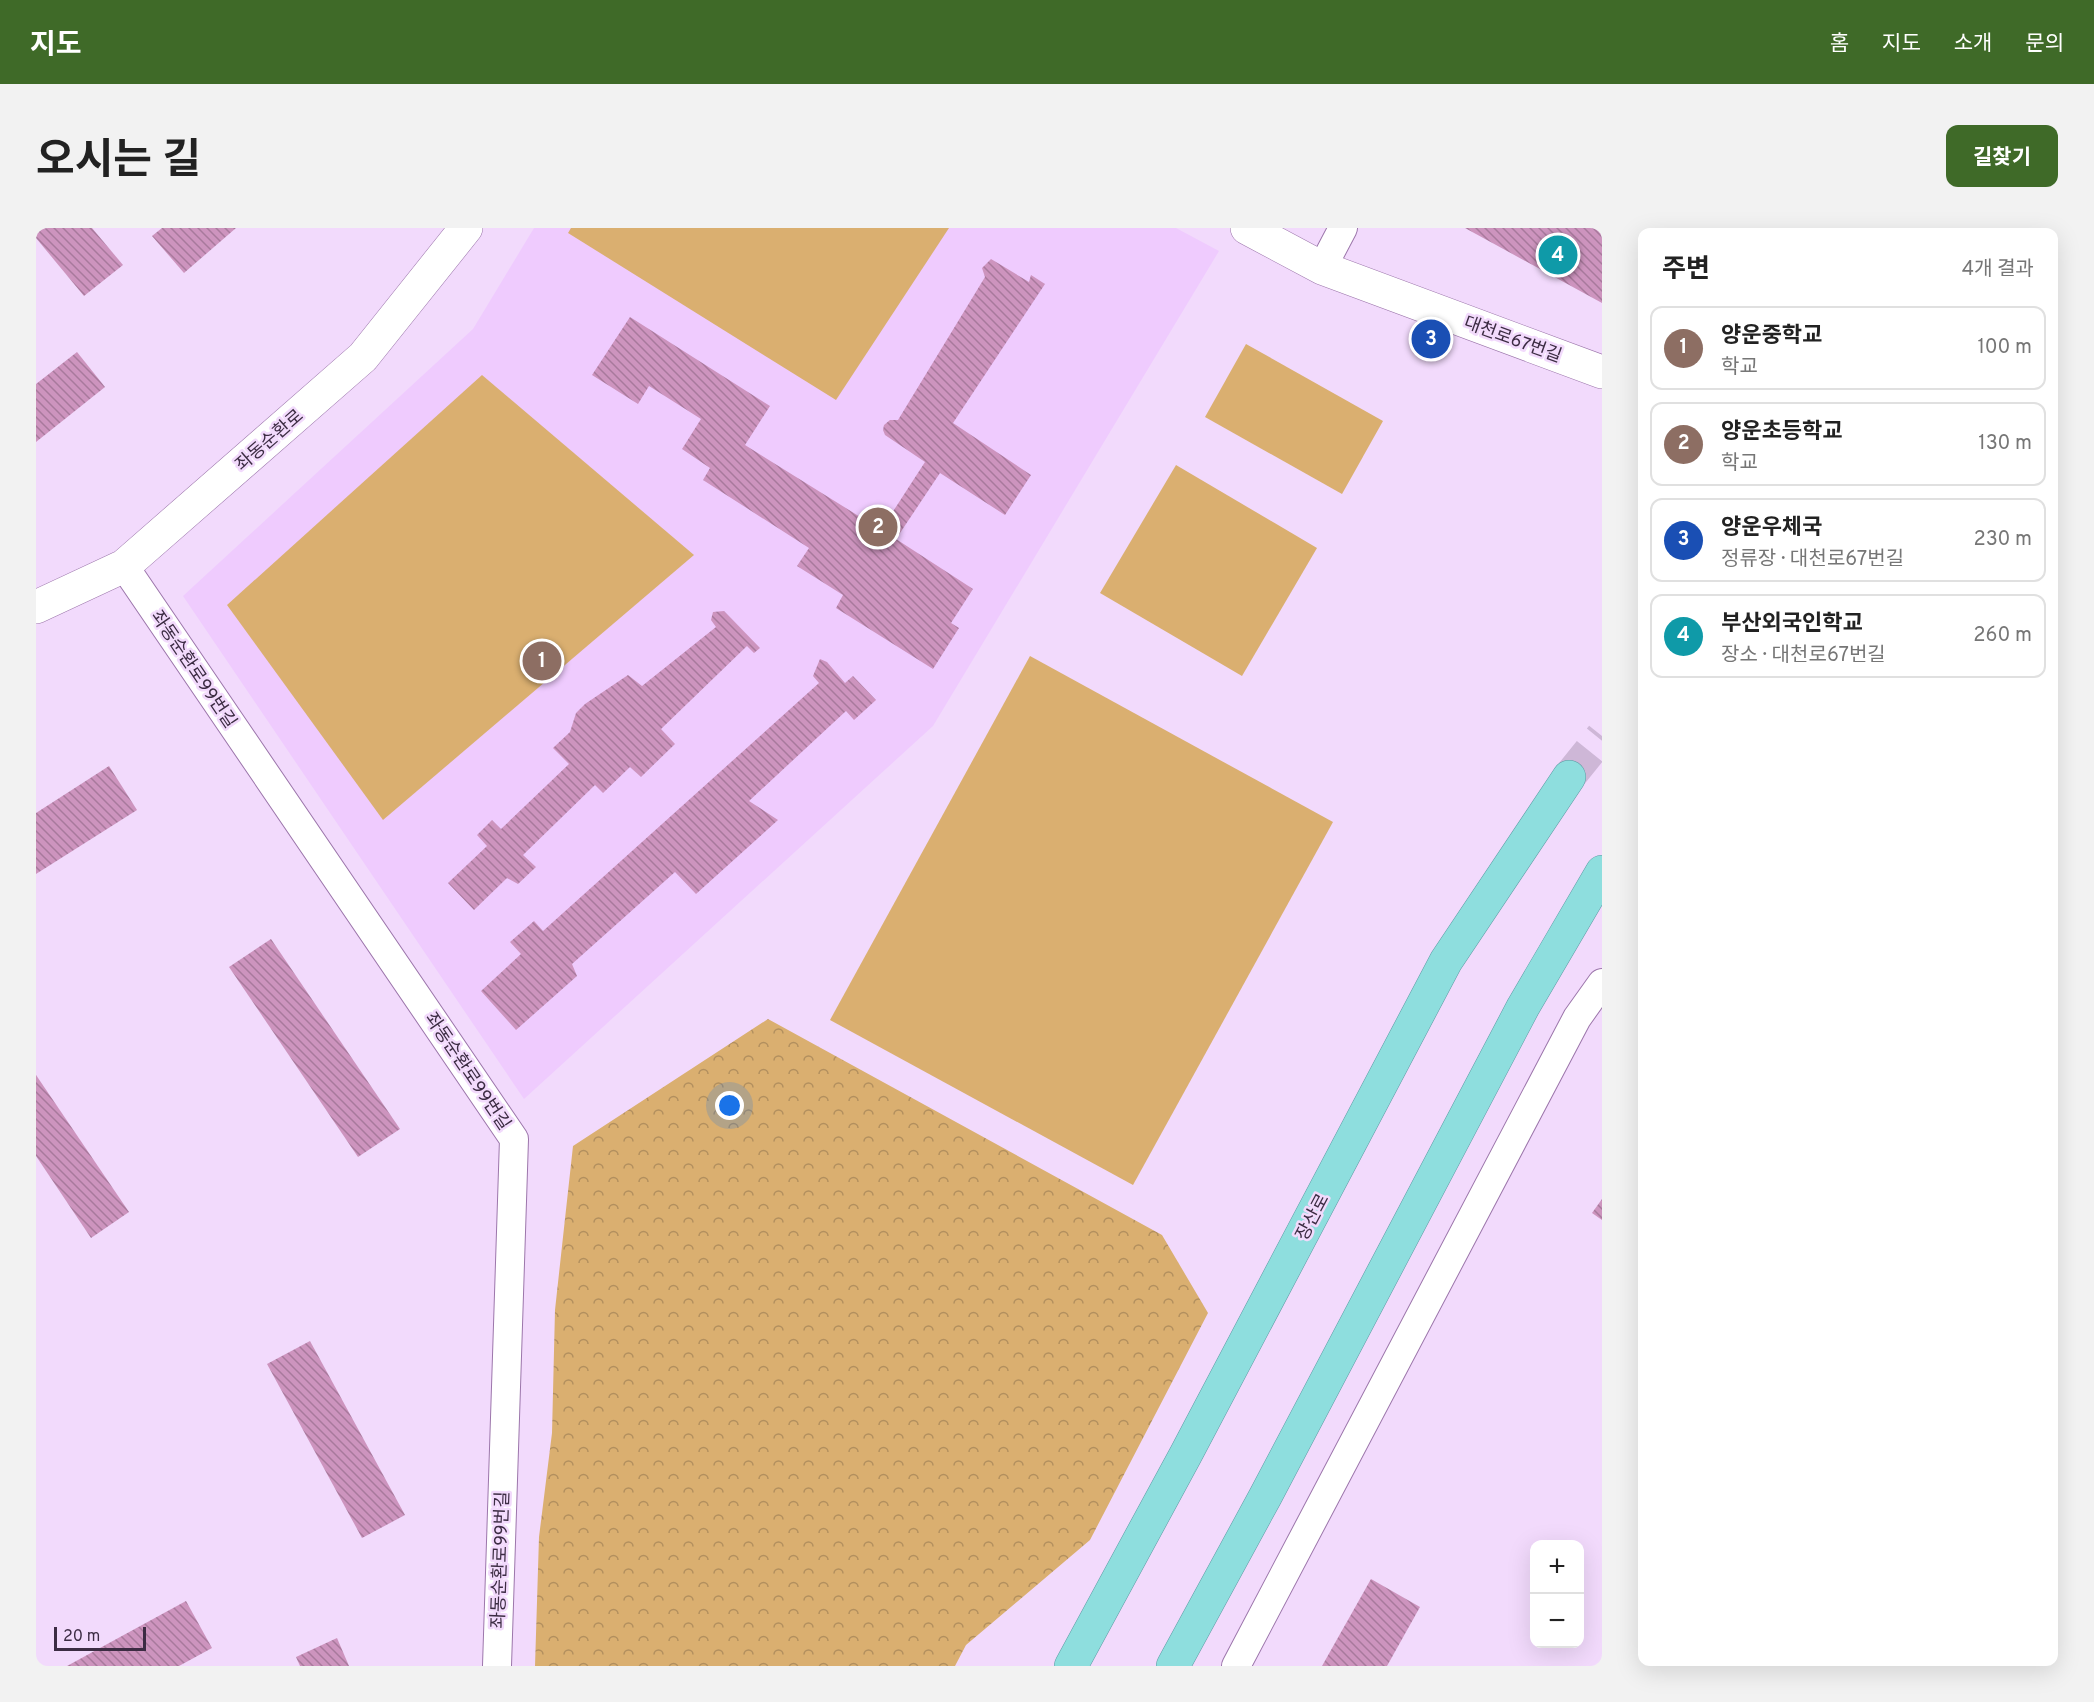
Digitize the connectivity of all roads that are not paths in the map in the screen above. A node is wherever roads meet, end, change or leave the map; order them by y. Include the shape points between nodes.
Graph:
1 (466, 228) edge
2 (1247, 228) edge
3 (1343, 228) edge
4 (1322, 268) junction
5 (1602, 372) edge
6 (124, 567) junction
7 (36, 607) edge
8 (1569, 777) tunnel mouth
9 (1602, 872) edge
10 (1602, 983) edge
11 (497, 1666) edge
12 (1071, 1666) edge
13 (1173, 1666) edge
14 (1236, 1666) edge

1 - 6 street, 좌동순환로 via 363,357
2 - 4 street, 대천로67번길
3 - 4 street
4 - 5 street, 대천로67번길
6 - 7 street, 좌동순환로
6 - 11 street, 좌동순환로99번길 via 514,1139
8 - 12 highway, 장산로 via 1446,961
9 - 13 highway via 1523,1007
10 - 14 street via 1578,1018

